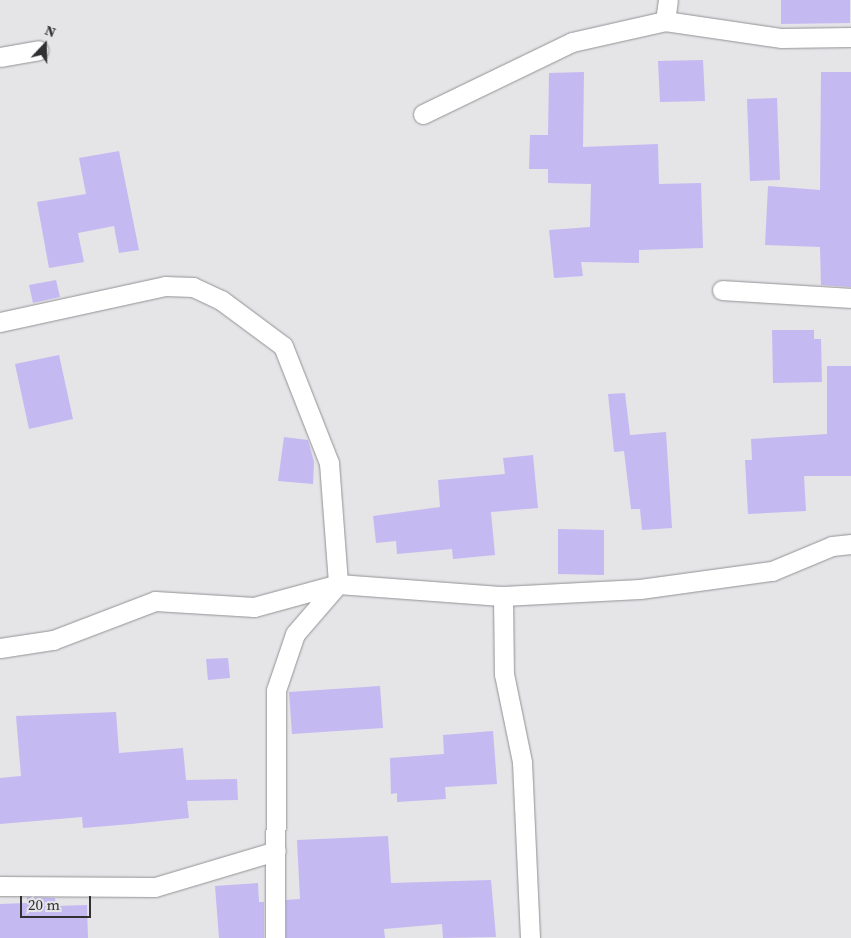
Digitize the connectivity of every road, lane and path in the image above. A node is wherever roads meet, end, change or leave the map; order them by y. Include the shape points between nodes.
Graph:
1 (668, 0) edge
2 (665, 21) junction
3 (851, 37) edge
4 (38, 50) dead end
5 (0, 57) edge
6 (423, 114) dead end
7 (722, 290) dead end
8 (851, 298) edge
9 (0, 322) edge
10 (851, 544) edge
11 (338, 584) junction
12 (503, 596) junction
13 (0, 648) edge
14 (276, 851) junction
15 (0, 886) edge
16 (274, 938) edge
17 (530, 938) edge

1 - 2 street
2 - 3 street via 782,38
2 - 6 street via 572,42
4 - 5 street
7 - 8 street
9 - 11 street via 165,286 193,287 221,300 283,346 329,464
10 - 12 street via 832,546 772,571 640,589
11 - 12 street
11 - 13 street via 254,606 155,601 53,640
11 - 14 street via 295,634 276,690
12 - 17 street via 504,674 522,762
14 - 15 street via 155,888
14 - 16 street

